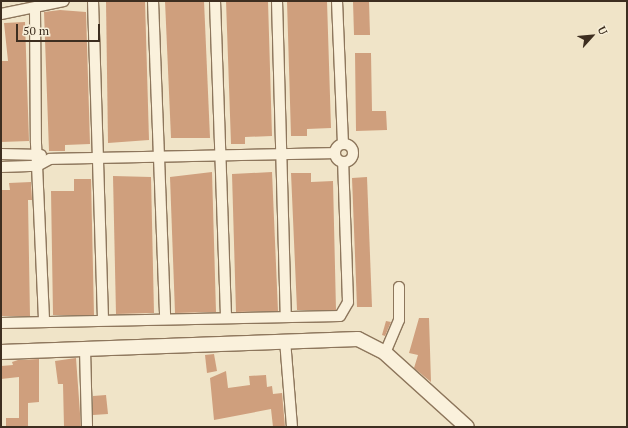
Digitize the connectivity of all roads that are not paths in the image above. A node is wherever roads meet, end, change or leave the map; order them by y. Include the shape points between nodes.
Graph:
1 (64, 1) edge
2 (93, 1) edge
3 (154, 1) edge
4 (215, 1) edge
5 (277, 1) edge
6 (337, 1) edge
7 (35, 9) junction
8 (1, 14) edge
9 (343, 143) junction
10 (36, 153) junction
11 (334, 153) junction
12 (1, 154) edge
13 (281, 154) junction
14 (159, 155) junction
15 (221, 155) junction
16 (98, 157) junction
17 (50, 159) junction
18 (343, 162) junction
19 (37, 166) junction
20 (1, 167) edge
21 (399, 288) dead end
22 (286, 317) junction
23 (226, 318) junction
24 (165, 319) junction
25 (103, 320) junction
26 (44, 322) junction
27 (1, 323) edge
28 (285, 340) junction
29 (86, 349) junction
30 (1, 352) edge
31 (385, 353) junction
32 (87, 426) dead end
33 (292, 427) edge
34 (467, 427) edge

1 - 7 street
2 - 16 street
3 - 14 street
4 - 15 street
5 - 13 street
6 - 9 street
7 - 8 street
7 - 10 street
9 - 11 street
9 - 18 street via 350,146 353,153 350,159
10 - 12 street
10 - 17 street
10 - 19 street
11 - 13 street
11 - 18 street
13 - 15 street
13 - 22 street
14 - 15 street
14 - 16 street
14 - 24 street
15 - 23 street
16 - 17 street
16 - 25 street
17 - 19 street
18 - 22 street via 347,307 343,314 335,316
19 - 20 street
19 - 26 street
21 - 31 street via 399,320
22 - 23 street
23 - 24 street
24 - 25 street
25 - 26 street
26 - 27 street
28 - 29 main road
28 - 31 main road via 358,339
28 - 33 street
29 - 30 main road
29 - 32 street
31 - 34 main road

